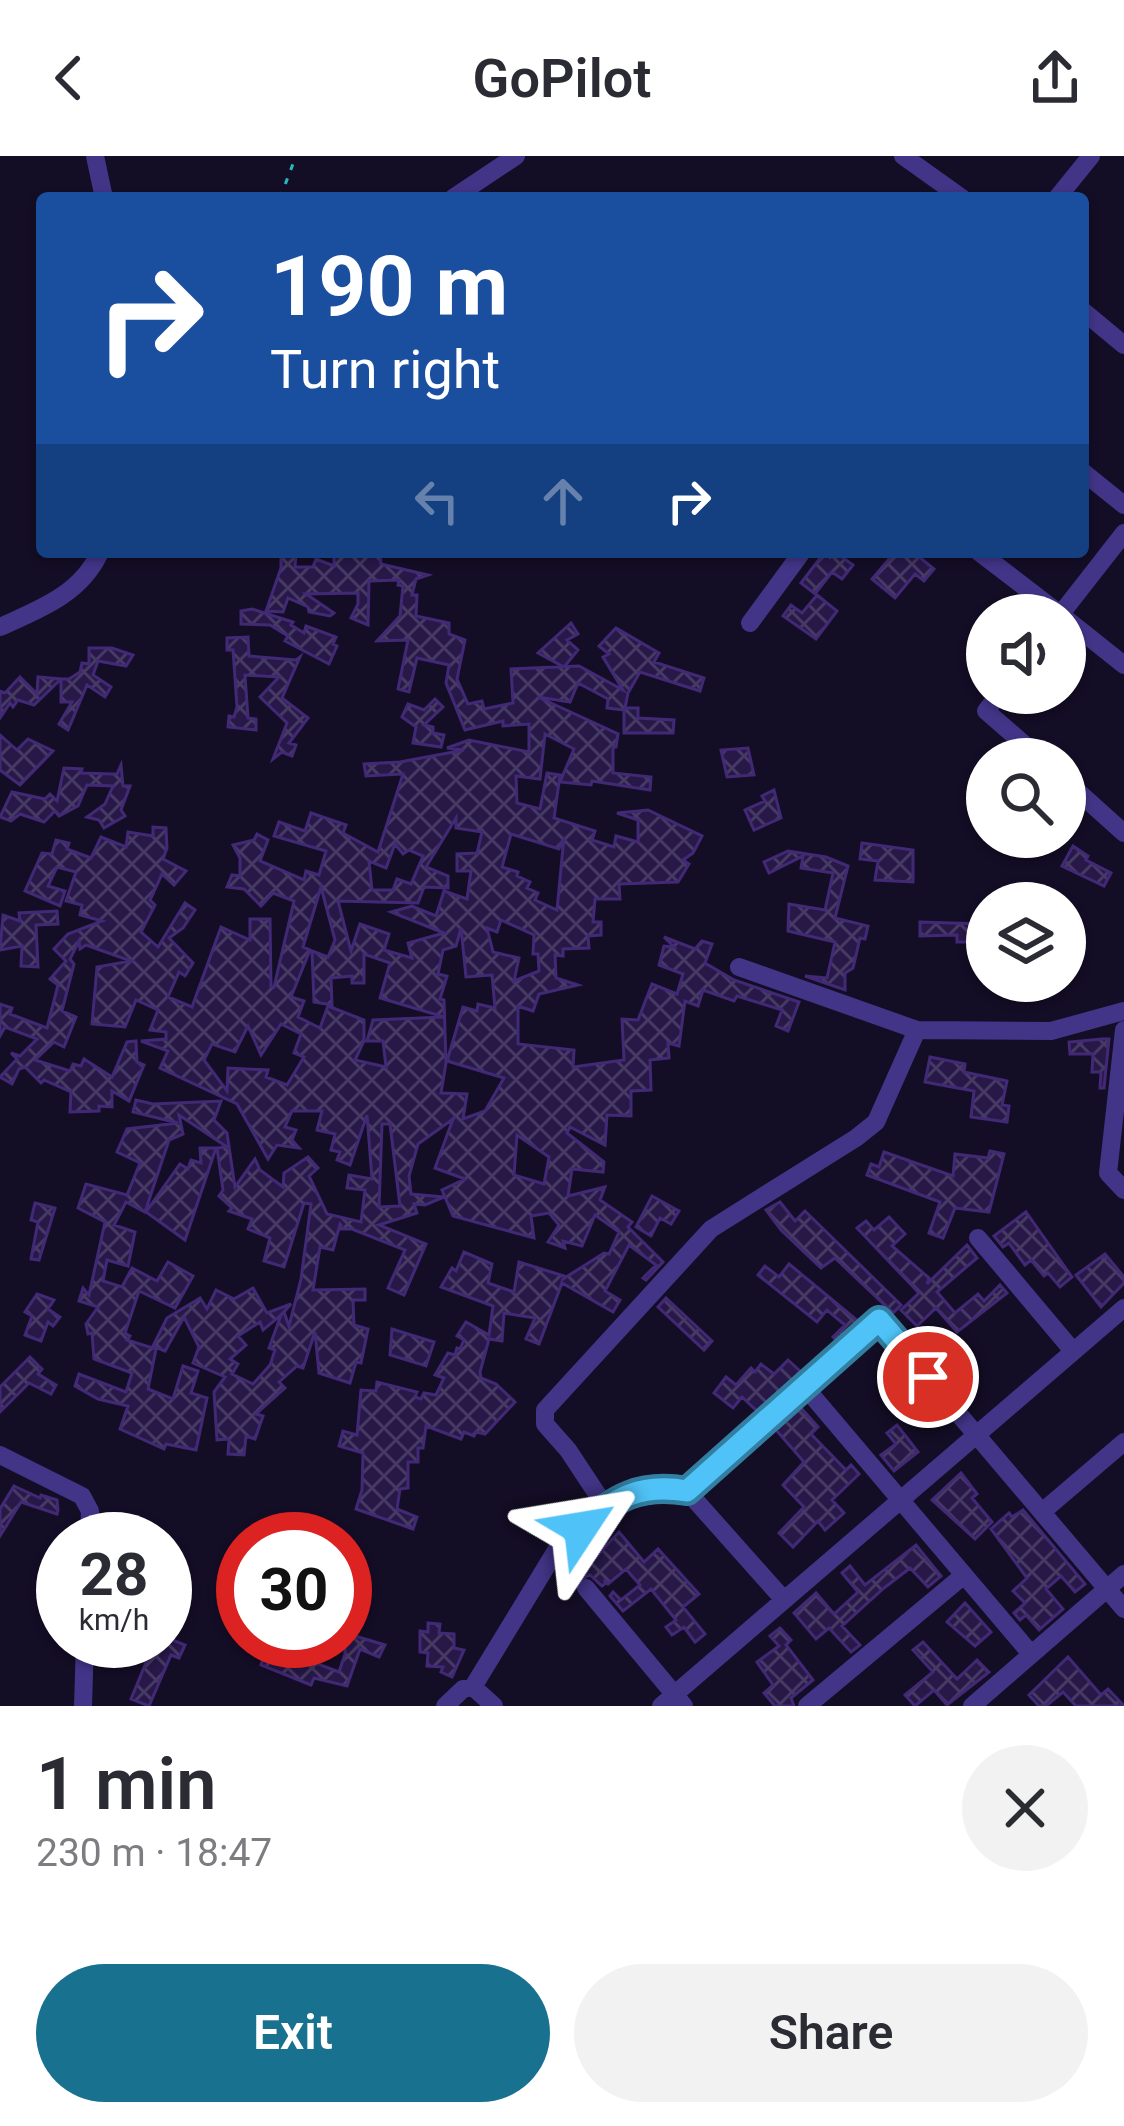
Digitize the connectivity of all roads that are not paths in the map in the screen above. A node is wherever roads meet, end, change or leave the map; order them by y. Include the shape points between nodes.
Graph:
1 (94, 156) edge
2 (516, 156) edge
3 (903, 156) edge
4 (1091, 156) edge
5 (103, 192) edge
6 (462, 192) edge
7 (954, 192) edge
8 (1063, 192) edge
9 (1089, 316) edge
10 (1124, 345) edge
11 (1089, 477) edge
12 (1124, 506) edge
13 (1124, 532) edge
14 (98, 558) edge
15 (798, 558) edge
16 (987, 558) edge
17 (1033, 594) edge
18 (1078, 594) edge
19 (750, 622) dead end
20 (0, 627) edge
21 (1086, 635) edge
22 (1124, 665) edge
23 (989, 714) edge
24 (1017, 738) edge
25 (1086, 800) edge
26 (1124, 833) edge
27 (739, 967) dead end
28 (1124, 1011) edge
29 (917, 1030) junction
30 (1124, 1030) edge
31 (1124, 1190) edge
32 (978, 1238) dead end
33 (1124, 1308) edge
34 (1073, 1351) junction
35 (804, 1386) junction
36 (976, 1435) junction
37 (1124, 1442) edge
38 (0, 1454) edge
39 (687, 1491) junction
40 (901, 1500) junction
41 (605, 1506) junction
42 (90, 1512) edge
43 (1042, 1512) junction
44 (1124, 1574) edge
45 (964, 1575) junction
46 (586, 1588) dead end
47 (1107, 1589) junction
48 (784, 1600) junction
49 (1124, 1609) edge
50 (1031, 1654) junction
51 (84, 1668) edge
52 (473, 1687) junction
53 (673, 1702) edge
54 (82, 1706) edge
55 (445, 1706) edge
56 (494, 1706) edge
57 (807, 1706) edge
58 (972, 1706) edge

1 - 5 street
2 - 6 street
3 - 7 street
4 - 8 street
9 - 10 street
11 - 12 street
13 - 18 street
14 - 20 street via 65,596
15 - 19 street
16 - 17 street
21 - 22 street
23 - 24 street
25 - 26 street
27 - 29 street
28 - 29 street via 1051,1031
29 - 41 street via 876,1122 711,1229 545,1411 545,1424
30 - 31 street via 1108,1173
32 - 34 street
33 - 34 street
34 - 36 street
35 - 36 street via 879,1320
35 - 39 street
35 - 40 street
36 - 40 street
36 - 43 street
37 - 43 street
38 - 42 street via 82,1496
39 - 41 street via 656,1486
39 - 48 street
40 - 45 street
40 - 48 street
41 - 52 street via 557,1550
43 - 47 street
44 - 47 street
45 - 50 street
45 - 57 street
46 - 53 street
47 - 49 street
47 - 50 street
48 - 53 street
50 - 58 street
51 - 54 street
52 - 55 street
52 - 56 street

